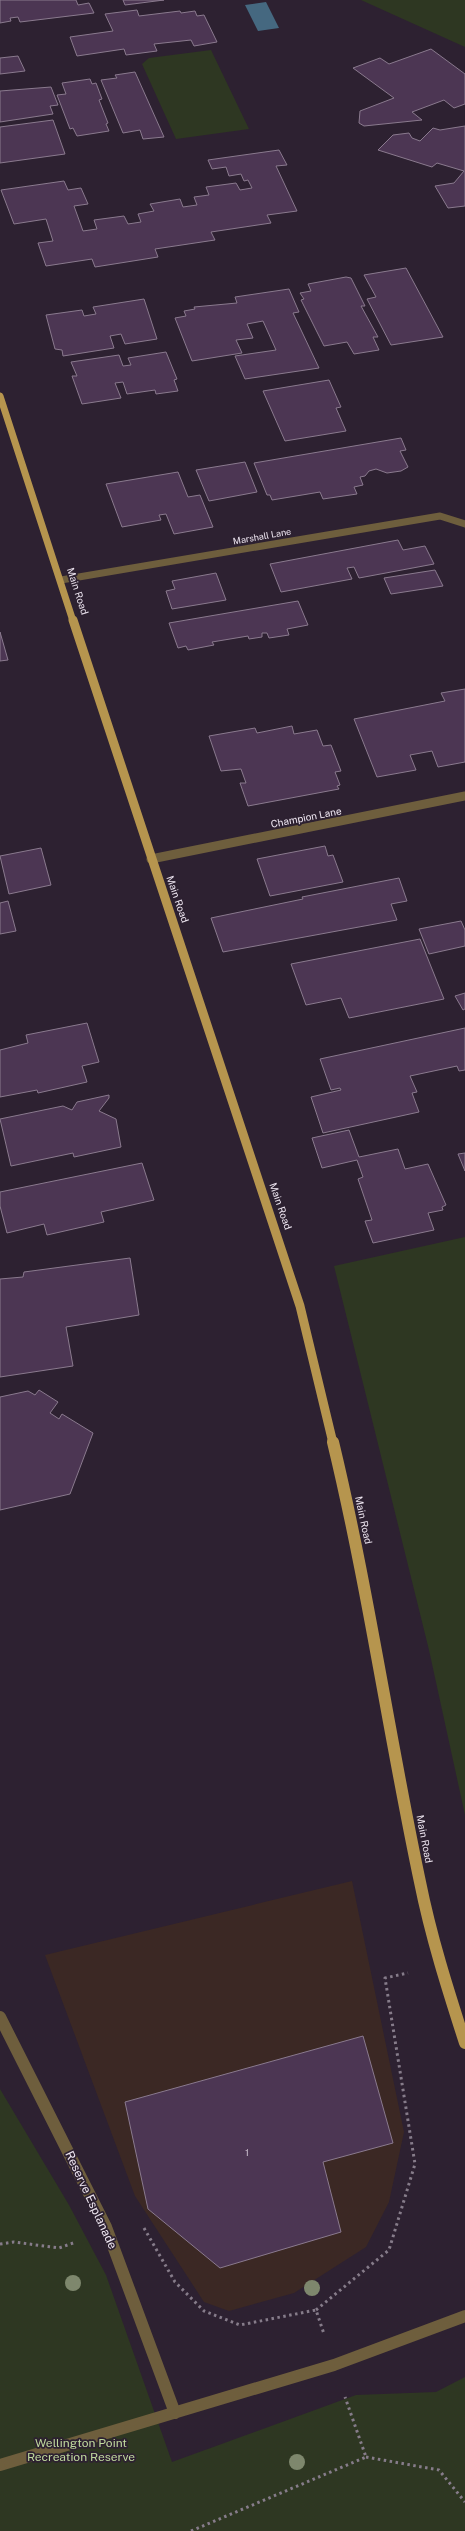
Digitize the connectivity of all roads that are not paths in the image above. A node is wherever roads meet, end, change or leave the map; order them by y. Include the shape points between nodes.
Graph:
1 (0, 396) edge
2 (465, 524) edge
3 (61, 580) junction
4 (465, 796) edge
5 (151, 859) junction
6 (0, 2017) edge
7 (465, 2043) edge
8 (465, 2316) edge
9 (176, 2413) junction
10 (0, 2465) edge

1 - 3 main road, Main Road
2 - 3 street, Marshall Lane via 440,516
3 - 5 main road, Main Road
4 - 5 street, Champion Lane
5 - 7 main road, Main Road via 300,1306 351,1517 420,1883 441,1966
6 - 9 street, Reserve Esplanade via 106,2227
8 - 9 street via 334,2365
9 - 10 street

